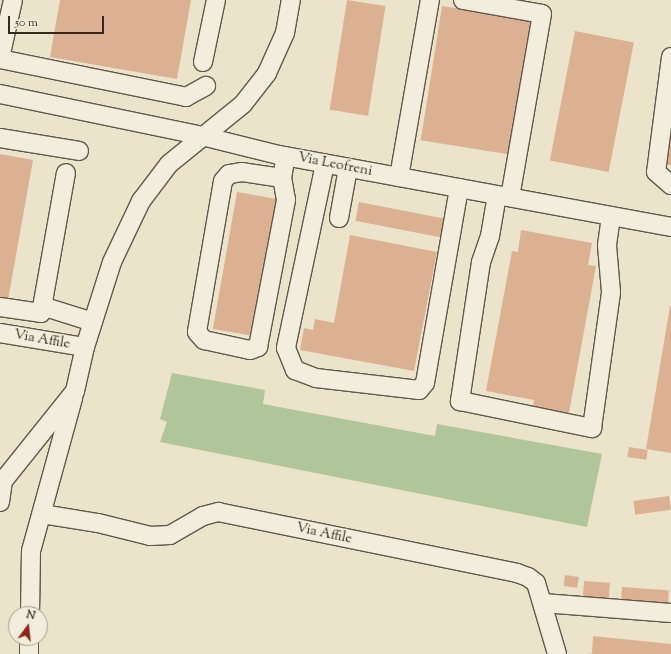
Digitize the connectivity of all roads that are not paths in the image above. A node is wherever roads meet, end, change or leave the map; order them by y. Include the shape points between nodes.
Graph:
1 (13, 0) edge
2 (216, 0) edge
3 (291, 0) edge
4 (430, 0) edge
5 (463, 0) edge
6 (671, 57) edge
7 (0, 58) edge
8 (203, 62) dead end
9 (206, 86) dead end
10 (0, 94) edge
11 (202, 136) junction
12 (0, 138) edge
13 (79, 151) dead end
14 (286, 156) junction
15 (326, 164) junction
16 (348, 168) junction
17 (66, 173) dead end
18 (399, 177) junction
19 (282, 178) junction
20 (671, 184) edge
21 (459, 188) junction
22 (503, 196) junction
23 (611, 216) junction
24 (339, 218) dead end
25 (671, 227) edge
26 (42, 306) junction
27 (0, 307) edge
28 (93, 322) junction
29 (0, 333) edge
30 (85, 347) junction
31 (75, 391) junction
32 (0, 501) edge
33 (42, 514) junction
34 (544, 603) junction
35 (30, 606) edge
36 (671, 613) edge
37 (557, 654) edge

1 - 7 street
2 - 8 street
3 - 11 street via 285,33 266,73 243,104
4 - 18 street
5 - 22 street via 542,14
6 - 20 street via 656,172
7 - 9 street via 186,97
10 - 11 street, Via Leofreni
11 - 14 street, Via Leofreni
11 - 28 street via 169,164 141,201 112,262
12 - 13 street
14 - 15 street, Via Leofreni
14 - 19 street
15 - 16 street, Via Leofreni
15 - 21 street via 286,348 295,370 316,378 406,390 419,390 425,383
16 - 18 street, Via Leofreni
16 - 24 street
17 - 26 street
18 - 21 street, Via Leofreni
19 - 19 street via 286,200 258,347 250,350 204,340 197,332 223,181 229,174 242,172
21 - 22 street, Via Leofreni
22 - 23 street, Via Leofreni
22 - 23 street via 481,262 460,401 592,428 611,292 606,245
23 - 25 street, Via Leofreni
26 - 27 street via 41,314
26 - 28 street
28 - 30 street
29 - 30 street, Via Affile
30 - 31 street
31 - 32 street via 4,481
31 - 33 street
33 - 34 street, Via Affile via 98,523 150,536 170,535 203,516 218,512 517,573 532,579
33 - 35 street via 31,551
34 - 36 street
34 - 37 street, Via Affile

